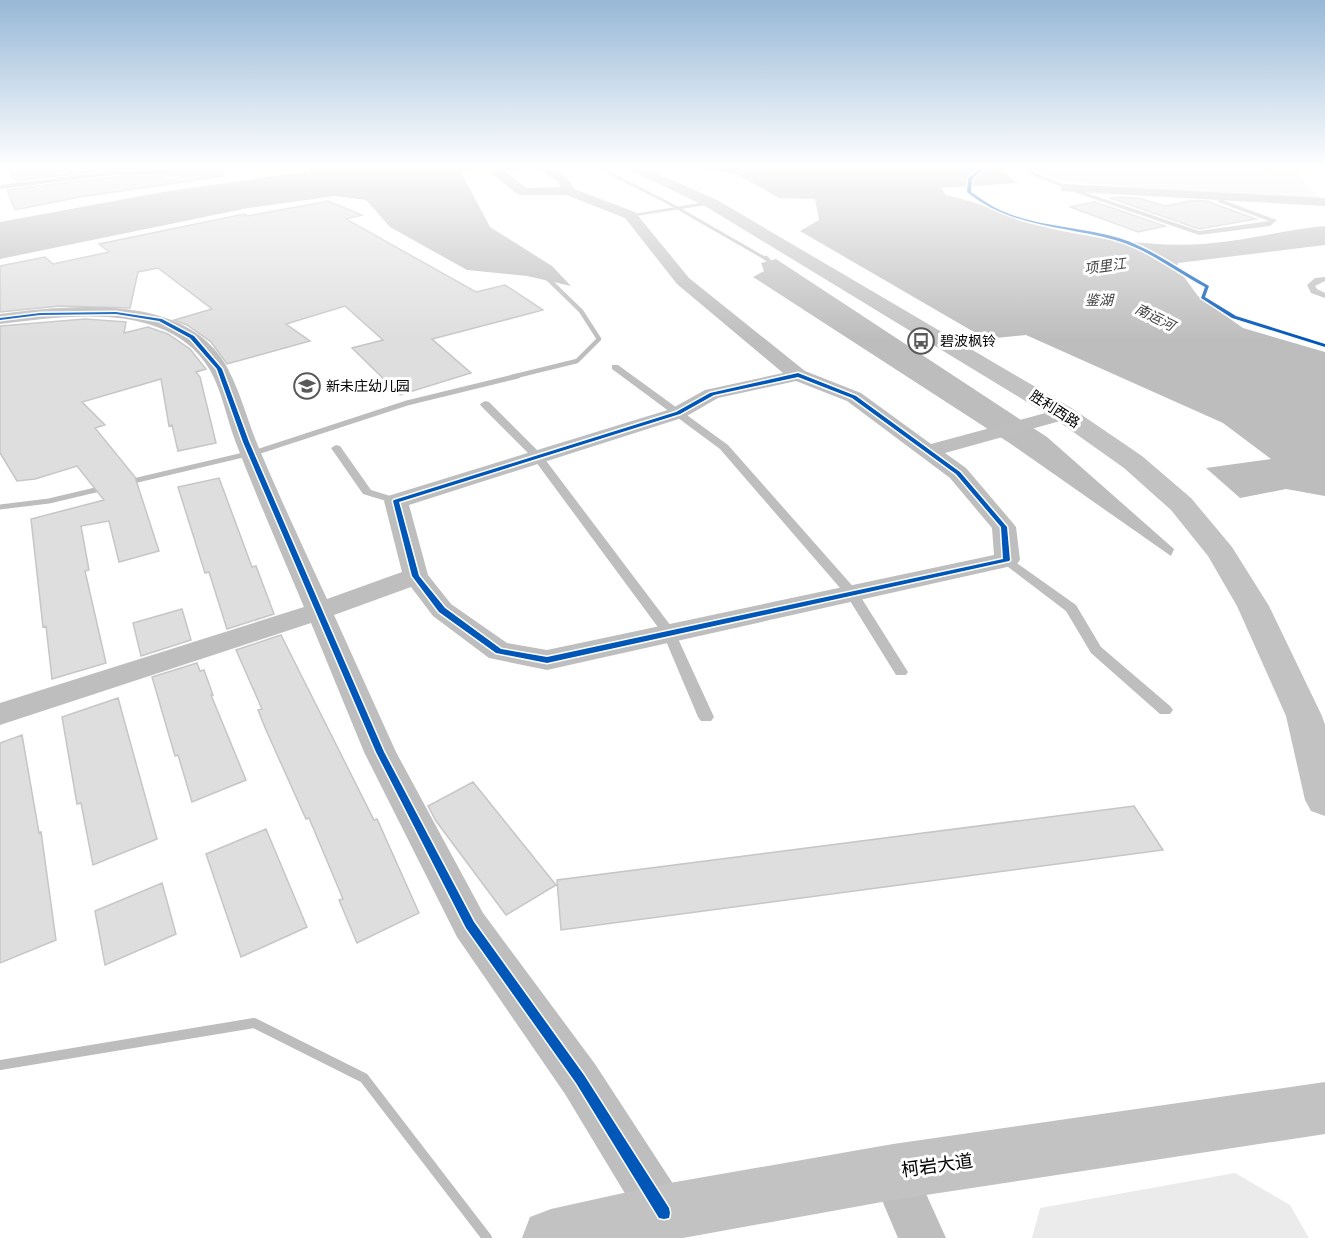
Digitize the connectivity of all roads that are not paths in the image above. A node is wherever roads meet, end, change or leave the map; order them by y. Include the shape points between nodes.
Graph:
1 (636, 224) edge
2 (744, 224) edge
3 (1172, 224) edge
4 (1270, 224) edge
5 (1325, 279) edge
6 (1325, 296) edge
7 (0, 319) edge
8 (615, 367) dead end
9 (798, 375) junction
10 (485, 404) dead end
11 (678, 412) junction
12 (1064, 414) junction
13 (336, 448) dead end
14 (928, 451) junction
15 (537, 456) junction
16 (396, 501) junction
17 (1007, 560) junction
18 (416, 576) junction
19 (852, 594) junction
20 (317, 612) junction
21 (669, 633) junction
22 (901, 672) dead end
23 (1165, 710) dead end
24 (0, 714) edge
25 (706, 717) dead end
26 (1325, 800) edge
27 (1325, 1108) edge
28 (893, 1172) junction
29 (639, 1219) junction
30 (551, 1238) edge
31 (922, 1238) edge

1 - 9 street via 682,281
2 - 12 street, 胜利西路
3 - 4 lane via 1199,233
5 - 6 lane via 1311,285
7 - 20 street via 116,313 160,320 192,336 219,369
8 - 11 lane
9 - 11 street via 712,394
9 - 14 street via 854,397
10 - 15 lane
11 - 15 street
11 - 19 lane via 724,447
12 - 14 street
12 - 26 street, 胜利西路 via 1133,462 1181,504 1221,553 1253,606 1304,716
13 - 16 lane via 367,492
14 - 17 street via 958,473 1005,527
15 - 16 street
15 - 21 lane
16 - 18 street
17 - 19 street
17 - 23 lane via 1071,608 1096,650
18 - 20 street
18 - 21 street via 442,610 499,651 547,660
19 - 21 street
19 - 22 lane
20 - 24 street
20 - 29 street via 380,752 470,925 580,1078
21 - 25 lane
27 - 28 street, 柯岩大道
28 - 29 street, 柯岩大道
28 - 31 street
29 - 30 street, 柯岩大道

